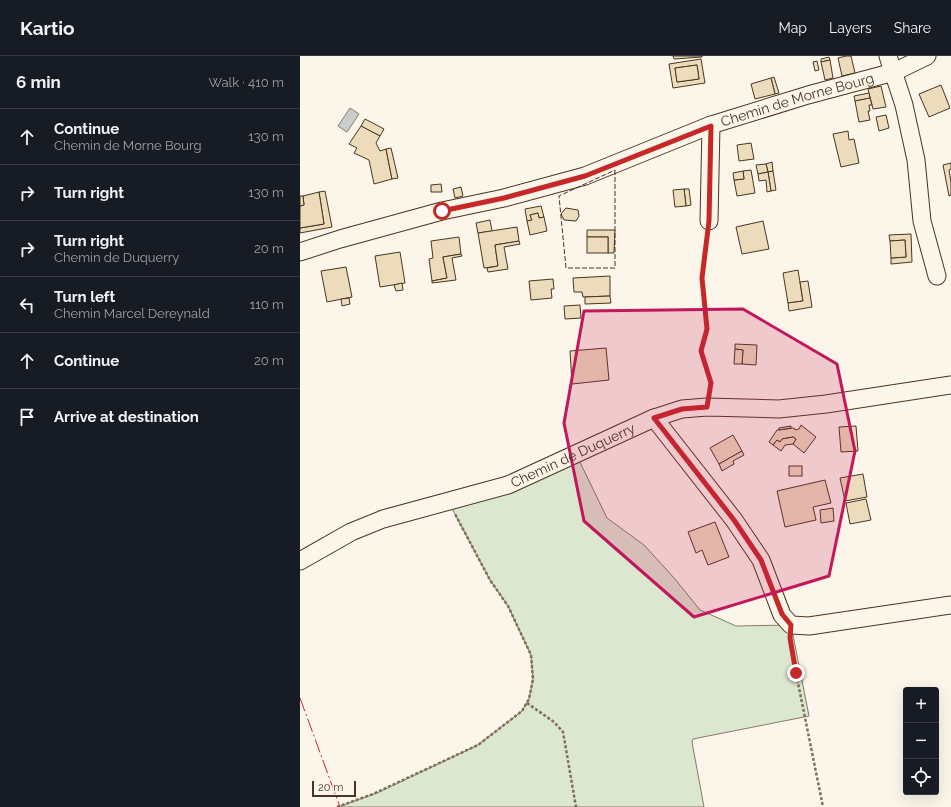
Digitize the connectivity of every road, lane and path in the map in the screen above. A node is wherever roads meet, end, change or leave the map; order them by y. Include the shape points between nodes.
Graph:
1 (927, 56) edge
2 (891, 64) edge
3 (711, 126) junction
4 (709, 221) joint
5 (300, 252) edge
6 (937, 276) dead end
7 (951, 385) edge
8 (707, 407) junction
9 (654, 418) junction
10 (448, 501) junction
11 (300, 561) edge
12 (951, 604) edge
13 (791, 625) junction
14 (527, 703) junction
15 (337, 807) edge
16 (576, 807) edge
17 (823, 807) edge

1 - 2 street, Chemin de Morne Bourg
2 - 3 street, Chemin de Morne Bourg
2 - 6 street via 916,160 922,221
3 - 4 street
3 - 5 street, Chemin de Morne Bourg via 585,176 504,198 442,211
4 - 8 path via 702,278 707,329 701,351 711,383
7 - 8 street, Chemin de Duquerry via 779,409
8 - 9 street, Chemin de Duquerry via 682,409
9 - 10 street, Chemin de Duquerry via 508,485
9 - 13 street via 734,520 761,560 782,614
10 - 11 street, Chemin de Duquerry via 383,519 351,532
10 - 14 path via 490,580 508,606 531,655 533,679
12 - 13 street via 809,626
13 - 17 path via 790,638 796,673
14 - 15 path via 522,711 478,745 373,794
14 - 16 path via 554,722 563,732

